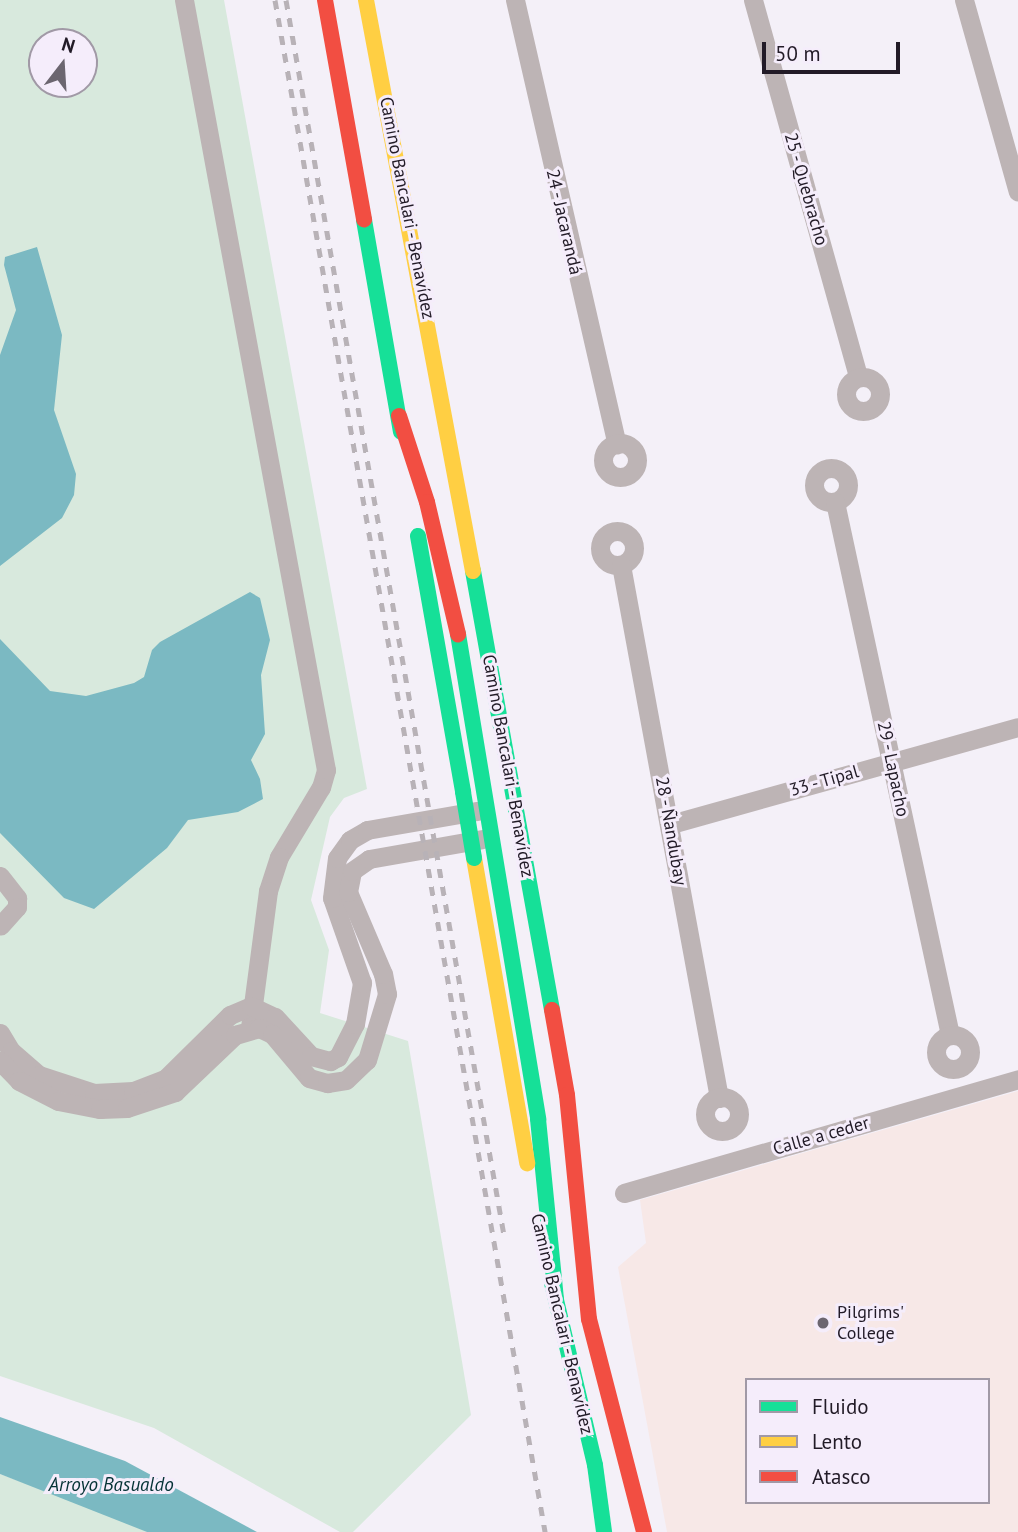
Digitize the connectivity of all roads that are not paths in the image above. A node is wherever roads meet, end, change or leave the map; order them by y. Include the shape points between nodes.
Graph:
1 (184, 0) edge
2 (325, 0) edge
3 (366, 0) edge
4 (382, 0) edge
5 (515, 0) edge
6 (753, 0) edge
7 (964, 0) edge
8 (393, 127) junction
9 (1018, 192) edge
10 (427, 315) junction
11 (859, 377) dead end
12 (399, 416) junction
13 (617, 444) dead end
14 (835, 502) dead end
15 (621, 565) dead end
16 (463, 653) junction
17 (1018, 726) edge
18 (891, 762) junction
19 (488, 810) junction
20 (671, 824) junction
21 (493, 837) junction
22 (0, 876) edge
23 (0, 926) edge
24 (513, 953) junction
25 (251, 1006) junction
26 (360, 1009) junction
27 (384, 1016) junction
28 (250, 1028) junction
29 (0, 1033) edge
30 (950, 1035) dead end
31 (0, 1061) edge
32 (1018, 1079) edge
33 (719, 1098) dead end
34 (624, 1194) dead end
35 (556, 1300) junction
36 (589, 1319) junction
37 (604, 1532) edge
38 (644, 1532) edge

1 - 25 street via 326,770 321,788 274,871
2 - 12 main road, Camino Bancalari - Benavídez
3 - 8 main road, Camino Bancalari - Benavídez
4 - 8 main road
5 - 13 street, 24 - Jacarandá
6 - 11 street, 25 - Quebracho
7 - 9 street
8 - 10 main road, Camino Bancalari - Benavídez
10 - 16 main road via 426,367
10 - 36 main road, Camino Bancalari - Benavídez via 566,1095
12 - 16 main road via 427,502
12 - 35 main road, Camino Bancalari - Benavídez, bridge
14 - 18 street, 29 - Lapacho
15 - 20 street, 28 - Ñandubay
16 - 19 main road
17 - 18 street, 33 - Tipal
18 - 20 street, 33 - Tipal
18 - 30 street, 29 - Lapacho
19 - 21 main road
19 - 26 street via 367,830 341,852 333,869 332,898 360,967
20 - 33 street, 28 - Ñandubay
21 - 24 main road
21 - 27 street via 369,859 352,871 348,892 386,985
22 - 23 street via 17,906
24 - 35 main road via 538,1119
24 - 36 main road via 549,1102 570,1275
25 - 26 street via 275,1017 311,1056 330,1061 346,1048
25 - 28 street
25 - 29 street via 230,1015 165,1079 113,1094 72,1089 39,1075 11,1051
26 - 27 street
27 - 28 street via 367,1060 356,1074 335,1083 309,1078 272,1034
28 - 31 street via 235,1035 175,1092 127,1108 100,1109 58,1101 19,1081
32 - 34 street, Calle a ceder
35 - 37 main road, Camino Bancalari - Benavídez via 595,1465
36 - 38 main road, Camino Bancalari - Benavídez

